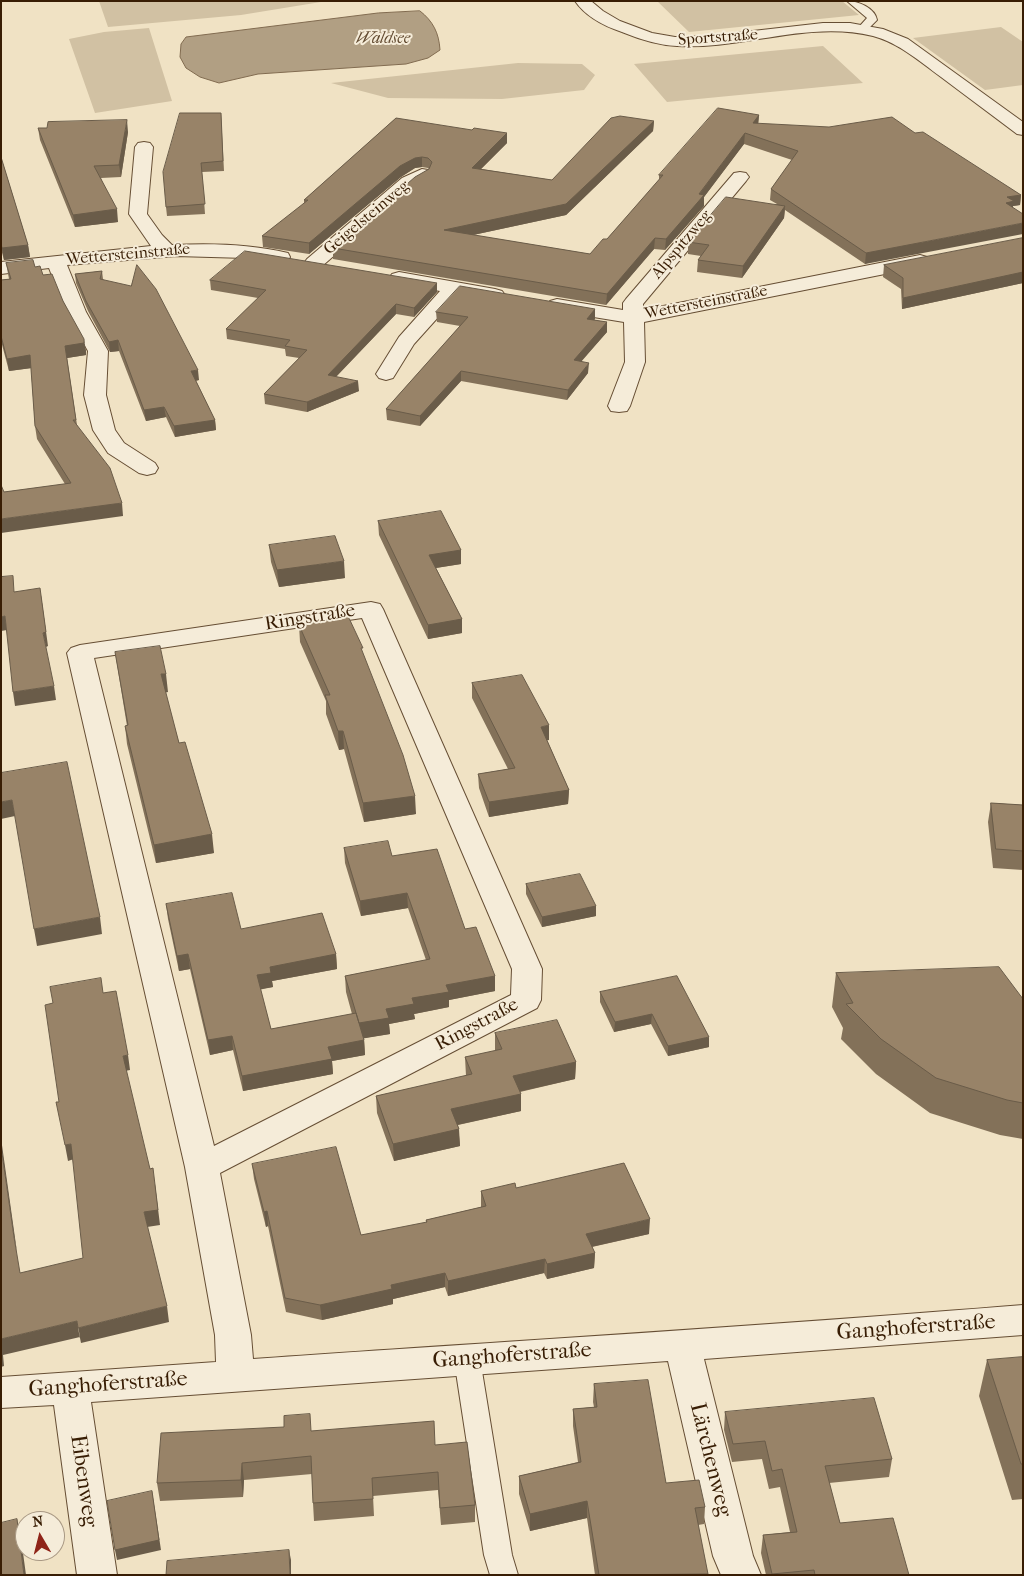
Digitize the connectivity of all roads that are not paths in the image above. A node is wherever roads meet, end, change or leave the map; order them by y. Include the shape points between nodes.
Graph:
1 (582, 1) edge
2 (852, 1) edge
3 (863, 28) junction
4 (1023, 130) edge
5 (144, 147) dead end
6 (422, 174) edge
7 (740, 177) dead end
8 (166, 249) junction
9 (934, 259) edge
10 (56, 262) junction
11 (314, 263) junction
12 (1, 268) edge
13 (342, 268) edge
14 (379, 275) edge
15 (454, 288) junction
16 (510, 297) edge
17 (539, 302) edge
18 (634, 318) junction
19 (386, 374) dead end
20 (618, 406) dead end
21 (147, 468) dead end
22 (202, 1167) junction
23 (1023, 1320) edge
24 (682, 1344) junction
25 (467, 1358) junction
26 (235, 1376) junction
27 (70, 1388) junction
28 (1, 1394) edge
29 (97, 1575) edge
30 (504, 1575) edge
31 (741, 1575) edge

1 - 3 street, Sportstraße via 593,13 648,38 680,42 824,27
2 - 3 lane via 872,17
3 - 4 street, Sportstraße via 885,33 903,42
5 - 8 street via 138,214 154,240
6 - 11 street, Geigelsteinweg via 408,182
7 - 18 street, Alpspitzweg via 633,303
8 - 10 street, Wettersteinstraße
8 - 11 street, Wettersteinstraße via 257,253
9 - 18 street, Wettersteinstraße
10 - 12 street, Wettersteinstraße
10 - 21 street via 76,312 98,351 95,395 104,430 116,448
11 - 13 street, Wettersteinstraße
14 - 15 street
15 - 16 street
15 - 19 street via 406,341
17 - 18 street, Wettersteinstraße
18 - 20 street, Alpspitzweg via 635,362
22 - 22 street, Ringstraße via 80,653 371,609 527,969 526,1000
22 - 26 street, Ringstraße via 233,1334
23 - 24 street, Ganghoferstraße
24 - 25 street, Ganghoferstraße
24 - 31 street, Lärchenweg via 733,1556
25 - 26 street, Ganghoferstraße
25 - 30 lane via 498,1555
26 - 27 street, Ganghoferstraße
27 - 28 street, Ganghoferstraße
27 - 29 street, Eibenweg

